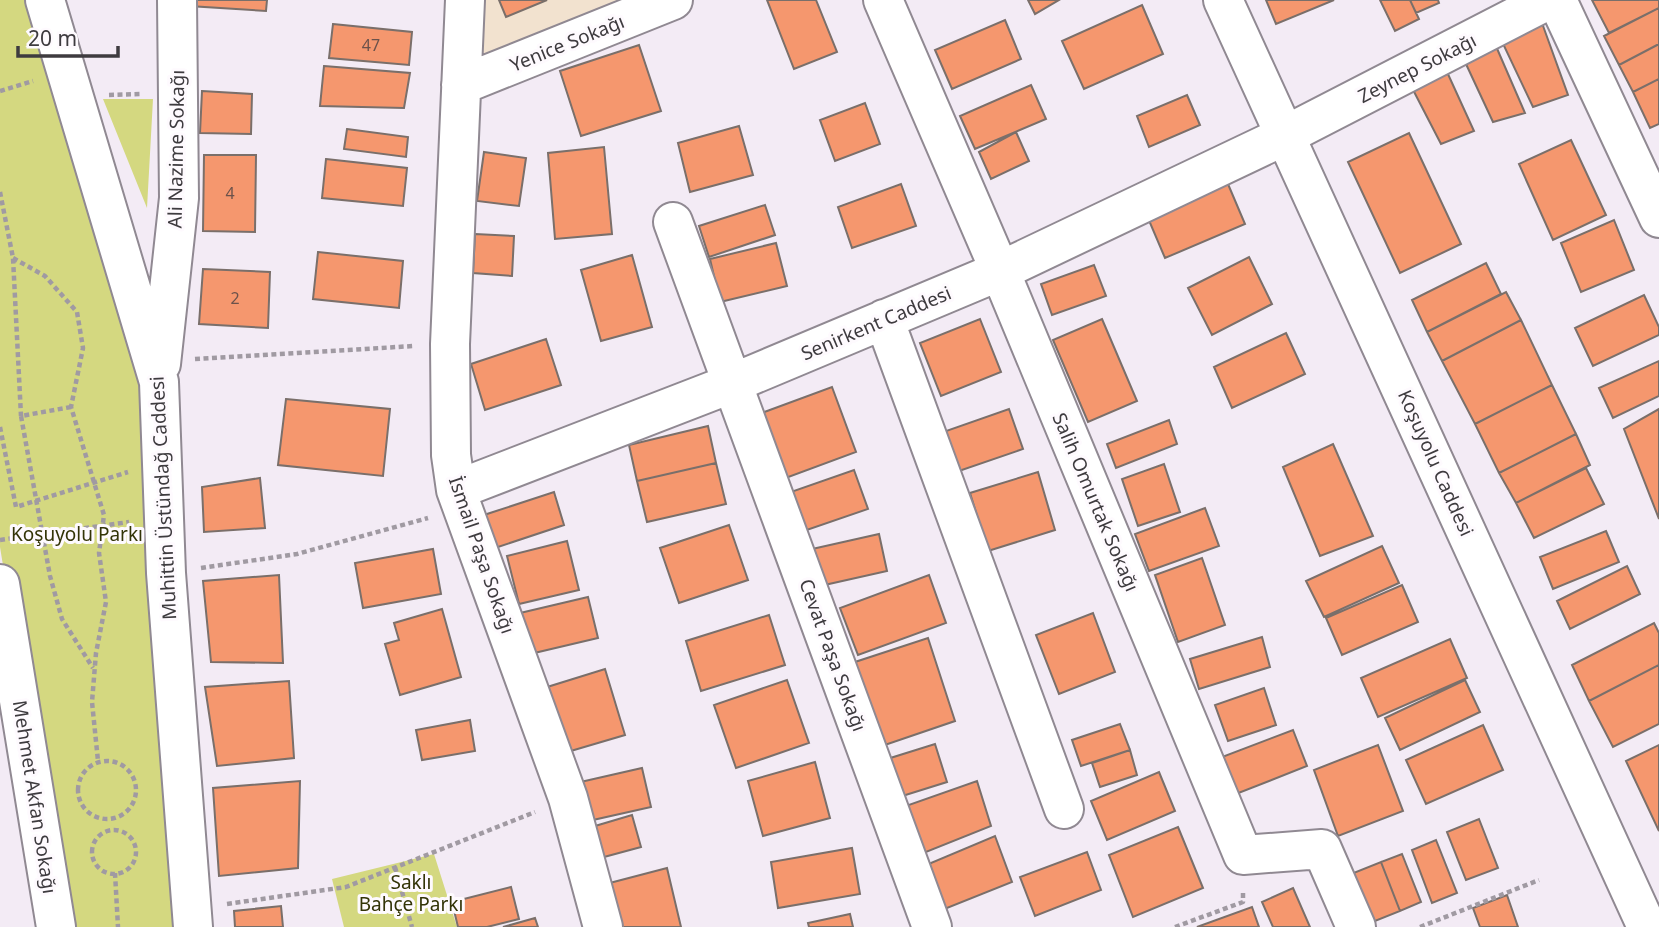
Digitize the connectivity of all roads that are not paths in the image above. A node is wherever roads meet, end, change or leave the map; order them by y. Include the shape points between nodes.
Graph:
1 (45, 0) edge
2 (177, 0) edge
3 (465, 0) edge
4 (673, 0) edge
5 (883, 0) edge
6 (1223, 0) edge
7 (1548, 0) edge
8 (1557, 0) edge
9 (461, 85) junction
10 (1286, 135) junction
11 (1659, 218) edge
12 (673, 222) dead end
13 (1000, 271) junction
14 (884, 318) junction
15 (160, 371) junction
16 (733, 383) junction
17 (459, 499) junction
18 (0, 584) edge
19 (1064, 809) dead end
20 (193, 918) edge
21 (56, 927) edge
22 (603, 927) edge
23 (932, 927) edge
24 (1356, 927) edge
25 (1647, 927) edge

1 - 15 street, Muhittin Üstündağ Caddesi
2 - 15 street, Ali Nazime Sokağı via 179,198
3 - 9 street, İsmail Paşa Sokağı
4 - 9 street, Yenice Sokağı
5 - 13 street, Salih Omurtak Sokağı
6 - 10 street, Koşuyolu Caddesi
7 - 10 street, Zeynep Sokağı
8 - 11 street
9 - 17 street, İsmail Paşa Sokağı via 450,344 451,455
10 - 13 street, Senirkent Caddesi
10 - 25 street, Koşuyolu Caddesi
12 - 16 street, Cevat Paşa Sokağı
13 - 14 street, Senirkent Caddesi
13 - 24 street, Salih Omurtak Sokağı via 1243,855 1322,849
14 - 16 street, Senirkent Caddesi
14 - 19 street
15 - 20 street, Muhittin Üstündağ Caddesi via 166,573
16 - 17 street, Senirkent Caddesi
16 - 23 street, Cevat Paşa Sokağı
17 - 22 street, İsmail Paşa Sokağı via 568,798
18 - 21 street, Mehmet Akfan Sokağı

